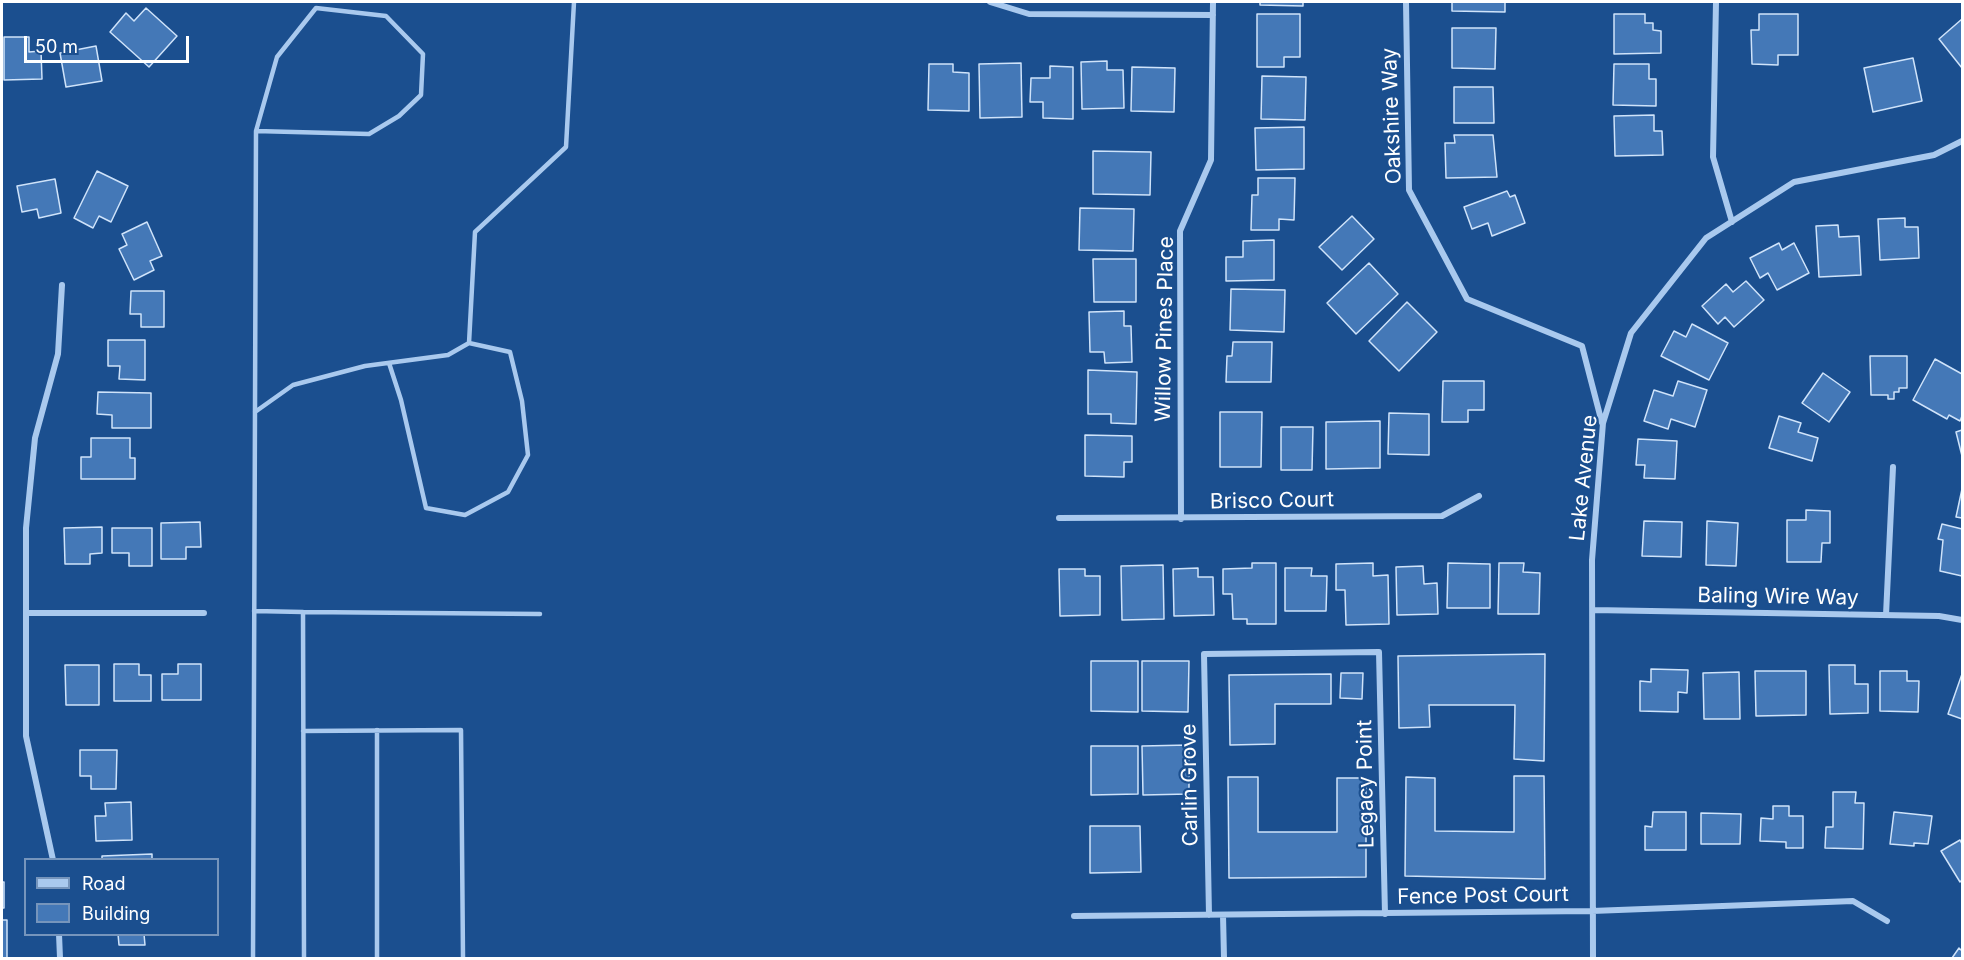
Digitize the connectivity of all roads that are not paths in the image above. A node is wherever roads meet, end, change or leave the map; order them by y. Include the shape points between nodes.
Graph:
1 (574, 2) edge
2 (990, 2) edge
3 (1213, 2) edge
4 (1406, 2) edge
5 (1716, 2) edge
6 (1213, 15) junction
7 (256, 131) junction
8 (1962, 141) edge
9 (1731, 222) junction
10 (62, 285) dead end
11 (469, 343) junction
12 (389, 363) junction
13 (255, 412) junction
14 (1603, 423) junction
15 (1893, 467) dead end
16 (1479, 496) dead end
17 (1059, 518) dead end
18 (1181, 519) junction
19 (1593, 610) junction
20 (254, 611) junction
21 (303, 612) junction
22 (27, 613) junction
23 (204, 613) dead end
24 (540, 614) dead end
25 (1886, 615) junction
26 (1962, 620) edge
27 (1379, 652) joint
28 (377, 730) junction
29 (303, 731) junction
30 (53, 858) edge
31 (1592, 910) junction
32 (1385, 914) junction
33 (1209, 915) junction
34 (1223, 915) junction
35 (1074, 916) dead end
36 (1887, 921) dead end
37 (59, 936) edge
38 (60, 958) edge
39 (253, 958) edge
40 (304, 958) edge
41 (377, 958) edge
42 (463, 958) edge
43 (1224, 958) edge
44 (1593, 958) edge

1 - 11 lane via 566,147 475,232
2 - 6 street via 1029,14
3 - 6 street, Willow Pines Place
4 - 14 street, Oakshire Way via 1409,190 1467,299 1582,346
5 - 9 street via 1713,157
6 - 18 street, Willow Pines Place via 1211,160 1180,231
7 - 7 lane via 277,57 316,8 386,16 423,54 421,95 399,116 369,134
7 - 13 lane
8 - 9 street, Lake Avenue via 1934,155 1794,182
9 - 14 street, Lake Avenue via 1706,238 1632,333
10 - 22 street via 58,354 35,438 26,528
11 - 12 lane via 448,355
11 - 12 lane via 510,352 522,401 528,455 508,492 465,515 426,508
12 - 13 lane via 293,385
13 - 20 lane
14 - 19 street, Lake Avenue via 1592,560
15 - 25 street
16 - 18 street, Brisco Court via 1442,516
17 - 18 street, Brisco Court
19 - 25 street, Baling Wire Way
19 - 31 street, Lake Avenue
20 - 21 lane
20 - 39 lane
21 - 24 lane
21 - 29 lane
22 - 23 street
22 - 30 street via 26,736
25 - 26 street, Baling Wire Way
27 - 32 street, Legacy Point
27 - 33 street, Carlin Grove via 1204,654
28 - 29 lane
28 - 41 lane
28 - 42 lane via 461,730
29 - 40 lane
31 - 32 street, Fence Post Court
31 - 36 street, Fence Post Court via 1853,901
31 - 44 street, Lake Avenue
32 - 34 street, Fence Post Court
33 - 34 street, Fence Post Court
33 - 35 street, Fence Post Court
34 - 43 street
37 - 38 street

